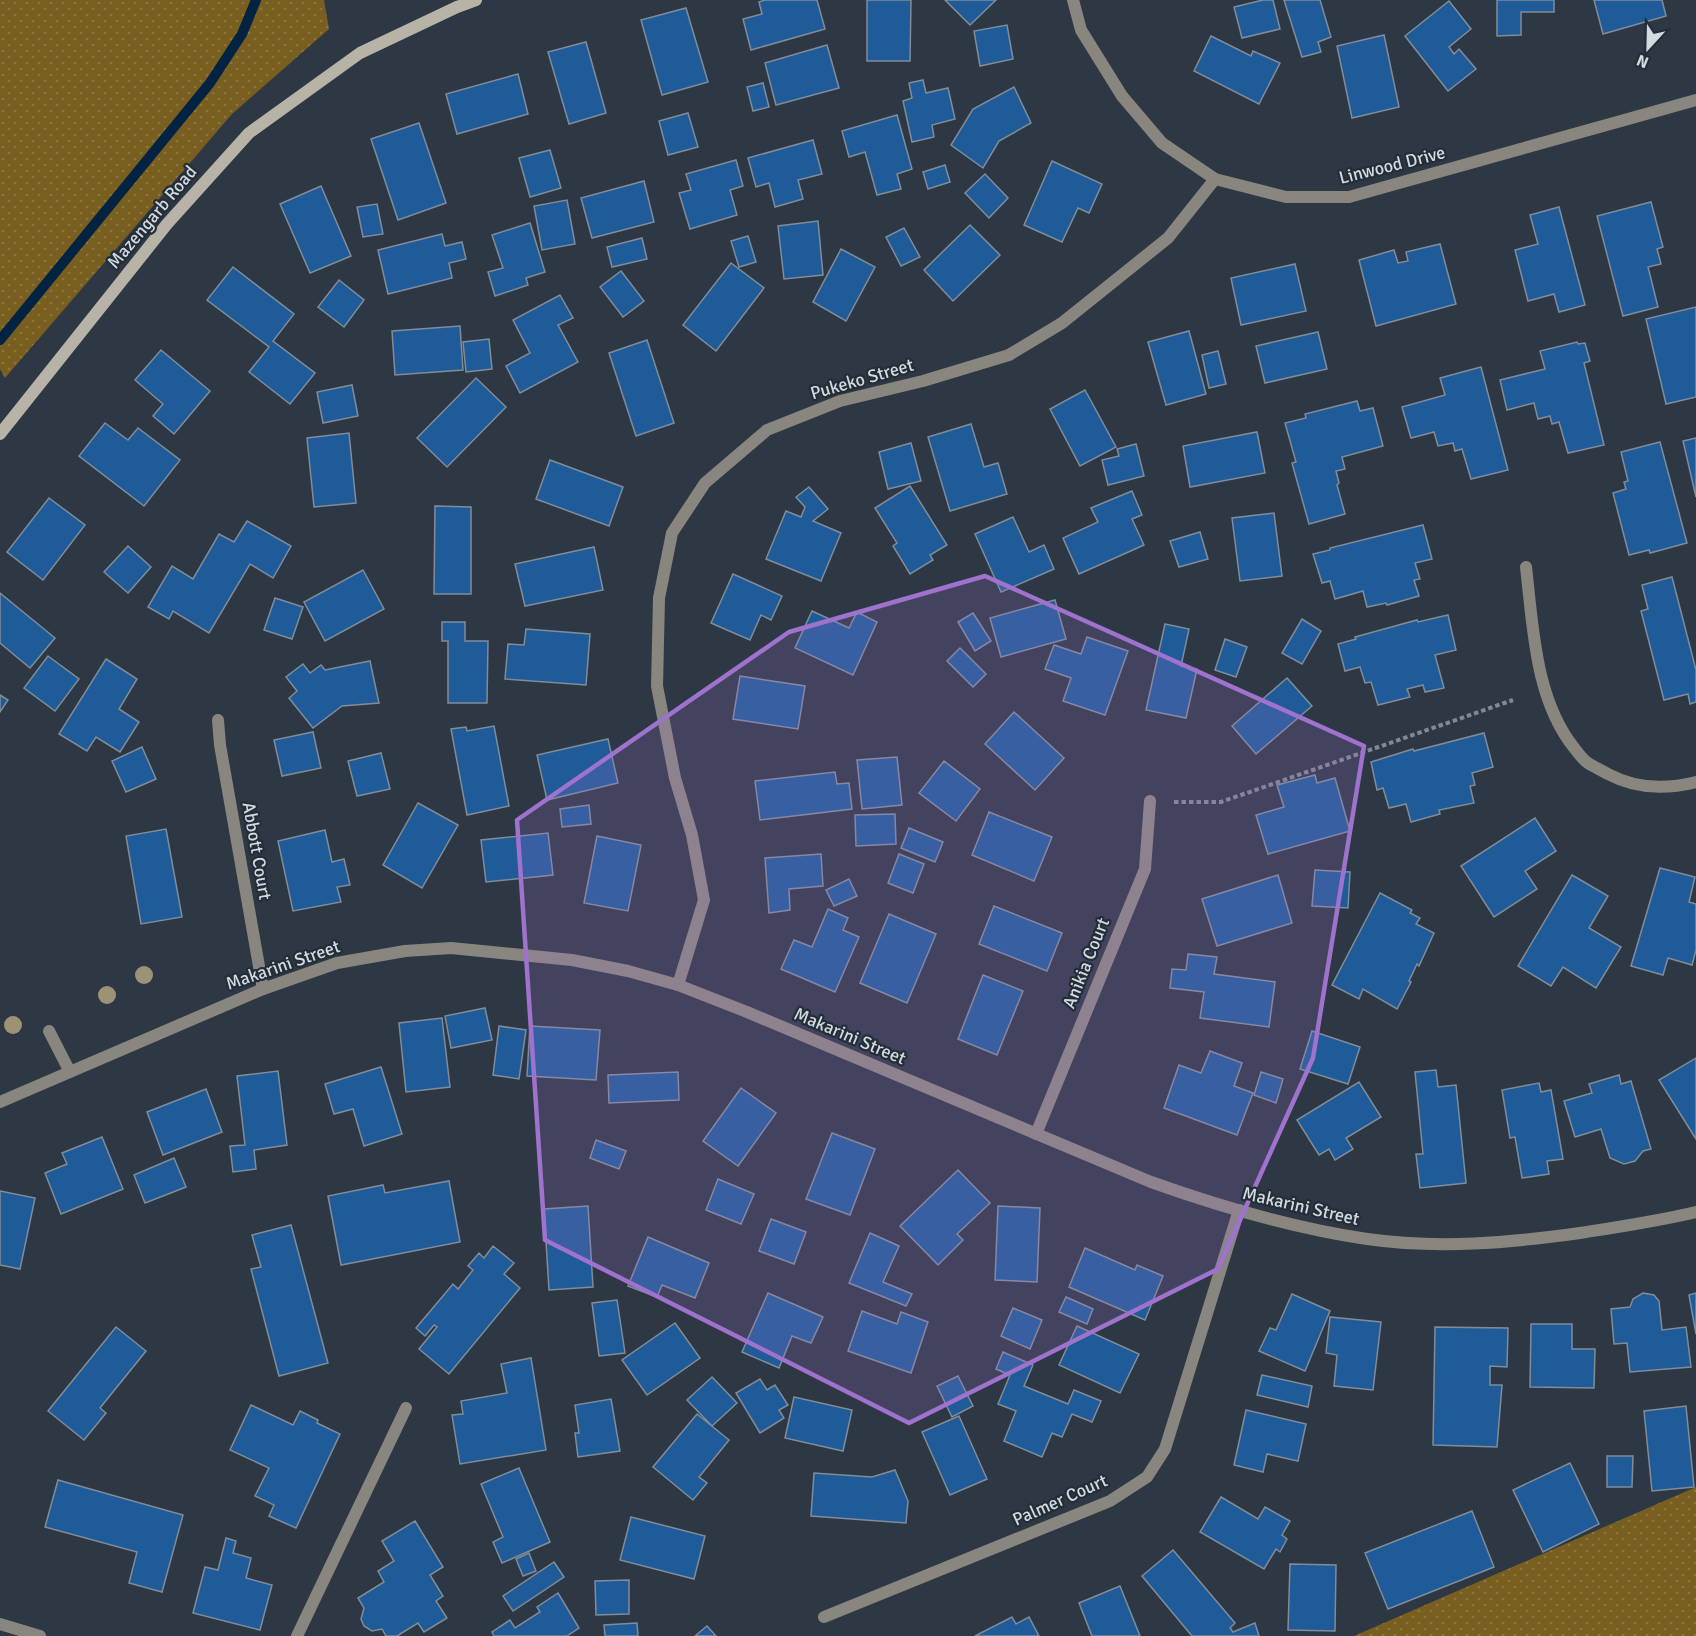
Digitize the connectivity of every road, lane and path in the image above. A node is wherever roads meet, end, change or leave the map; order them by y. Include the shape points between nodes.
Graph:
1 (477, 0) edge
2 (1074, 0) edge
3 (1696, 100) edge
4 (1215, 179) junction
5 (0, 434) edge
6 (1526, 567) dead end
7 (1513, 700) dead end
8 (218, 720) dead end
9 (1696, 782) edge
10 (1150, 801) joint
11 (678, 985) junction
12 (263, 989) junction
13 (48, 1031) dead end
14 (70, 1072) junction
15 (0, 1102) edge
16 (1036, 1134) junction
17 (1239, 1210) junction
18 (1696, 1212) edge
19 (406, 1408) dead end
20 (824, 1617) dead end
21 (0, 1624) edge
22 (40, 1636) edge
23 (297, 1636) edge

1 - 5 main road, Mazengarb Road via 360,53 249,133 166,224
2 - 4 street, Linwood Drive via 1081,30 1122,96 1162,143
3 - 4 street, Linwood Drive via 1349,198 1286,197
4 - 11 street, Pukeko Street via 1168,238 1062,323 1009,354 840,401 767,429 705,483 672,534 659,598 657,686 704,900
6 - 9 street via 1536,654 1563,734 1586,762 1621,781 1648,788
7 - 10 path via 1221,802
8 - 12 street, Abbott Court
10 - 16 street, Anikia Court via 1145,869
11 - 12 street, Makarini Street via 572,960 451,948 405,951 337,963
11 - 16 street, Makarini Street
12 - 14 street, Makarini Street
13 - 14 street
14 - 15 street, Makarini Street
16 - 17 street, Makarini Street via 1151,1182
17 - 18 street, Makarini Street via 1367,1239 1466,1245 1588,1232
17 - 20 street, Palmer Court via 1165,1449 1147,1477 1110,1501
19 - 23 street
21 - 22 street

